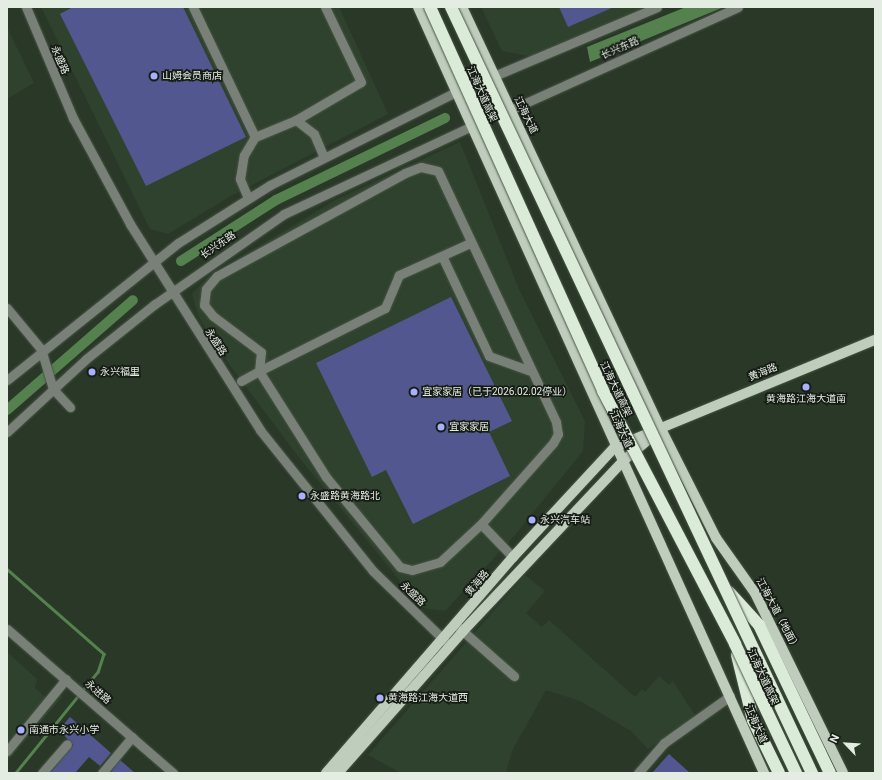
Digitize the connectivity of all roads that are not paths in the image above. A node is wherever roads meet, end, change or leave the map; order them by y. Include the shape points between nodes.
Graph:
1 (26, 7) edge
2 (193, 7) edge
3 (325, 7) edge
4 (418, 7) edge
5 (430, 7) edge
6 (451, 7) edge
7 (462, 7) edge
8 (656, 7) edge
9 (738, 7) edge
10 (494, 76) junction
11 (458, 91) junction
12 (510, 110) junction
13 (296, 120) junction
14 (474, 125) junction
15 (255, 136) junction
16 (324, 157) junction
17 (248, 198) junction
18 (470, 242) junction
19 (442, 256) junction
20 (152, 262) junction
21 (172, 293) junction
22 (7, 308) edge
23 (875, 340) edge
24 (42, 349) junction
25 (259, 371) junction
26 (531, 371) junction
27 (7, 380) edge
28 (241, 381) dead end
29 (53, 389) junction
30 (70, 407) dead end
31 (661, 429) junction
32 (7, 432) edge
33 (615, 447) junction
34 (623, 461) junction
35 (480, 524) junction
36 (513, 557) junction
37 (721, 584) junction
38 (460, 628) junction
39 (7, 629) edge
40 (447, 642) junction
41 (734, 644) junction
42 (514, 676) dead end
43 (68, 682) junction
44 (730, 696) junction
45 (132, 737) junction
46 (67, 744) dead end
47 (7, 751) edge
48 (42, 773) edge
49 (102, 773) edge
50 (173, 773) edge
51 (326, 773) edge
52 (338, 773) edge
53 (638, 773) edge
54 (764, 773) edge
55 (779, 773) edge
56 (796, 773) edge
57 (812, 773) edge
58 (830, 773) edge
59 (843, 773) edge

1 - 20 street, 永盛路 via 73,118
2 - 15 street
3 - 13 street via 362,82
4 - 11 main road, 江海大道
5 - 41 highway, 江海大道高架, bridge via 602,392
6 - 37 highway, 江海大道高架, bridge
7 - 10 main road, 江海大道
8 - 10 street
9 - 12 street, 长兴东路
10 - 12 main road, 江海大道
11 - 14 main road, 江海大道
11 - 16 street
12 - 31 main road, 江海大道
13 - 15 street
13 - 16 street via 314,134
14 - 21 street, 长兴东路 via 284,214
14 - 33 main road, 江海大道
15 - 17 street via 244,155 240,179
16 - 17 street
17 - 20 street
18 - 19 street
18 - 25 street via 438,171 421,167 355,198 217,276 206,289 204,305 213,316 261,352
18 - 26 street
19 - 25 street via 400,275 385,308
19 - 26 street via 489,356
20 - 21 street, 永盛路
20 - 24 street
21 - 29 street, 长兴东路
21 - 40 street, 永盛路 via 260,430 333,524 373,571
22 - 24 street
23 - 31 main road, 黄海路
24 - 27 street
24 - 29 street
25 - 28 street
25 - 35 street via 326,477 400,567 412,570 440,562
26 - 35 street via 556,422 558,434 554,443
29 - 30 street
29 - 32 street, 长兴东路
31 - 33 main road, 黄海路
31 - 34 main road, 黄海路
31 - 59 main road, 江海大道（地面） via 716,538 755,593
33 - 34 main road, 江海大道
33 - 36 main road, 黄海路
34 - 38 main road, 黄海路
34 - 44 main road, 江海大道
35 - 36 street
36 - 38 main road, 黄海路
37 - 57 highway, 江海大道高架, bridge
37 - 58 highway via 759,625
38 - 40 main road, 黄海路
38 - 42 street
39 - 43 street, 永进路
40 - 51 main road, 黄海路
40 - 52 main road, 黄海路
41 - 55 highway, bridge via 753,720
41 - 56 highway, 江海大道高架, bridge
43 - 45 street, 永进路
43 - 47 street
44 - 53 street via 664,743
44 - 54 main road, 江海大道
45 - 49 street
45 - 50 street, 永进路
46 - 48 street

